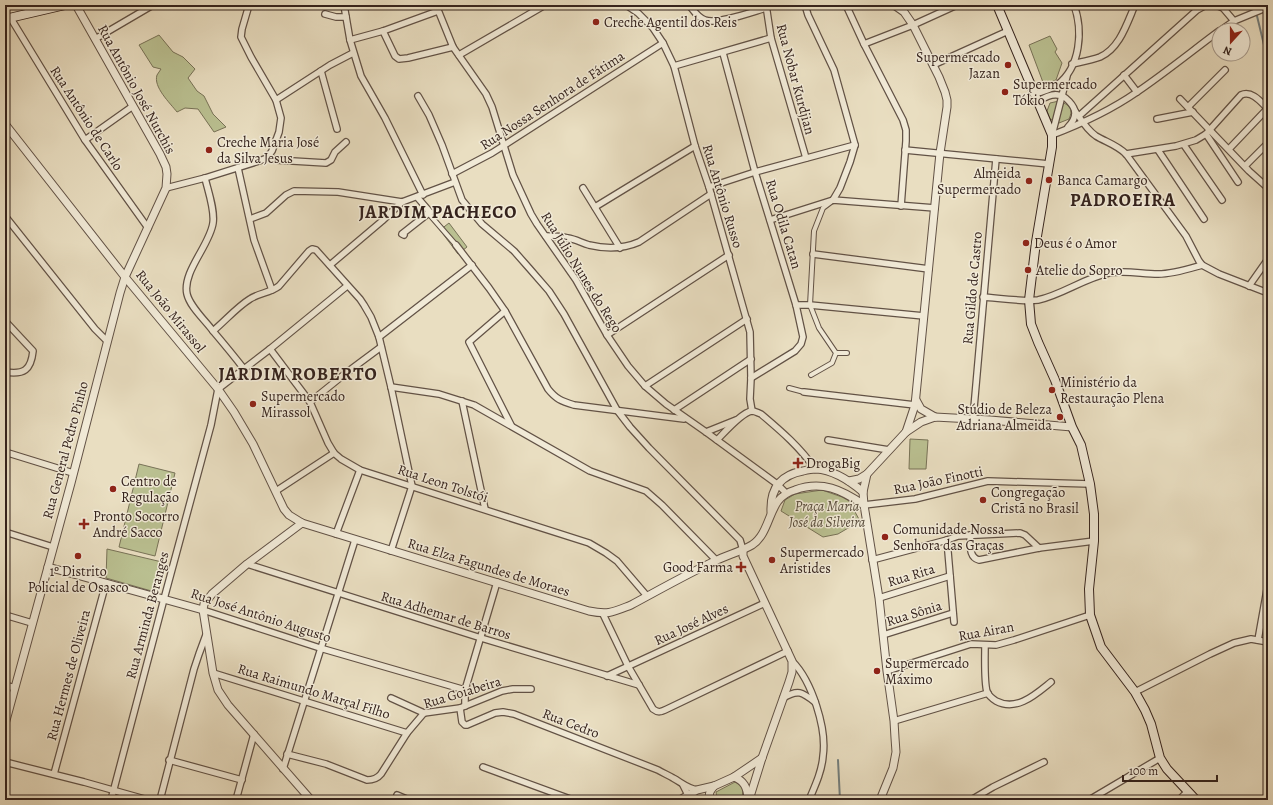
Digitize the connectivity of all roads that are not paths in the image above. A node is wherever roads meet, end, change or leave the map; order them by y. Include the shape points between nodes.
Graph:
1 (64, 5) edge
2 (76, 5) edge
3 (146, 5) edge
4 (153, 5) edge
5 (250, 5) edge
6 (344, 5) edge
7 (545, 5) edge
8 (626, 5) edge
9 (689, 5) edge
10 (805, 5) edge
11 (846, 5) edge
12 (894, 5) edge
13 (957, 5) edge
14 (997, 5) edge
15 (1074, 5) edge
16 (1135, 5) edge
17 (1206, 5) edge
18 (1216, 5) edge
19 (766, 6) edge
20 (1268, 7) edge
21 (437, 8) edge
22 (143, 11) junction
23 (325, 14) dead end
24 (346, 17) junction
25 (8, 18) edge
26 (1234, 21) joint
27 (914, 24) junction
28 (383, 31) junction
29 (1008, 31) junction
30 (771, 38) junction
31 (1211, 38) edge
32 (95, 40) junction
33 (350, 40) junction
34 (664, 43) junction
35 (864, 44) junction
36 (453, 47) junction
37 (353, 53) junction
38 (723, 53) junction
39 (459, 55) junction
40 (1072, 64) junction
41 (933, 65) junction
42 (674, 66) junction
43 (1225, 70) dead end
44 (321, 71) junction
45 (1068, 72) junction
46 (1124, 75) junction
47 (1137, 92) junction
48 (1062, 95) junction
49 (418, 96) dead end
50 (1036, 98) junction
51 (1180, 99) dead end
52 (276, 100) junction
53 (1092, 105) junction
54 (133, 106) junction
55 (1188, 107) junction
56 (1268, 109) edge
57 (1193, 112) junction
58 (1077, 114) junction
59 (1097, 115) junction
60 (1157, 118) dead end
61 (1082, 122) junction
62 (5, 124) edge
63 (337, 129) dead end
64 (1067, 129) junction
65 (1208, 132) junction
66 (1052, 135) junction
67 (85, 140) junction
68 (346, 142) dead end
69 (855, 145) junction
70 (1184, 145) junction
71 (504, 146) junction
72 (695, 146) junction
73 (1267, 147) edge
74 (1229, 149) junction
75 (905, 150) junction
76 (1158, 150) junction
77 (940, 153) junction
78 (1126, 154) junction
79 (267, 158) junction
80 (806, 158) junction
81 (996, 159) junction
82 (1049, 164) junction
83 (1244, 166) junction
84 (238, 168) junction
85 (755, 172) junction
86 (452, 174) junction
87 (205, 178) junction
88 (455, 182) junction
89 (1238, 182) dead end
90 (709, 187) junction
91 (166, 188) junction
92 (583, 188) dead end
93 (1268, 188) edge
94 (711, 194) junction
95 (423, 195) junction
96 (417, 197) junction
97 (833, 200) junction
98 (1222, 200) dead end
99 (402, 202) junction
100 (901, 206) junction
101 (595, 207) junction
102 (935, 208) junction
103 (429, 214) junction
104 (5, 216) edge
105 (250, 218) junction
106 (1204, 219) dead end
107 (770, 220) junction
108 (148, 228) junction
109 (404, 235) dead end
110 (546, 236) junction
111 (456, 245) joint
112 (620, 248) junction
113 (813, 254) junction
114 (729, 255) junction
115 (1268, 259) edge
116 (330, 265) junction
117 (472, 265) junction
118 (1202, 265) junction
119 (929, 269) junction
120 (126, 277) junction
121 (346, 284) junction
122 (1248, 286) junction
123 (272, 290) junction
124 (1268, 293) edge
125 (983, 297) junction
126 (1029, 300) junction
127 (796, 305) junction
128 (810, 305) junction
129 (504, 311) junction
130 (924, 316) junction
131 (747, 319) junction
132 (5, 320) edge
133 (213, 331) junction
134 (607, 335) junction
135 (379, 337) junction
136 (107, 341) junction
137 (381, 347) junction
138 (270, 350) junction
139 (836, 353) junction
140 (847, 353) dead end
141 (751, 359) junction
142 (244, 369) junction
143 (5, 372) edge
144 (811, 375) dead end
145 (751, 378) junction
146 (645, 386) junction
147 (391, 387) junction
148 (788, 388) dead end
149 (218, 389) junction
150 (804, 392) joint
151 (462, 401) junction
152 (310, 402) junction
153 (916, 403) junction
154 (617, 410) junction
155 (674, 410) junction
156 (752, 411) junction
157 (934, 417) junction
158 (740, 418) junction
159 (687, 419) junction
160 (973, 420) junction
161 (511, 425) junction
162 (1072, 427) junction
163 (706, 432) junction
164 (906, 432) junction
165 (717, 440) junction
166 (828, 440) dead end
167 (890, 450) junction
168 (5, 452) edge
169 (334, 453) junction
170 (815, 469) junction
171 (360, 470) junction
172 (73, 473) junction
173 (867, 474) junction
174 (849, 480) junction
175 (777, 484) junction
176 (1090, 484) junction
177 (412, 486) junction
178 (276, 491) junction
179 (863, 492) junction
180 (786, 493) junction
181 (864, 505) junction
182 (485, 509) junction
183 (771, 513) junction
184 (302, 523) junction
185 (5, 532) edge
186 (336, 534) junction
187 (970, 535) junction
188 (355, 540) junction
189 (947, 540) junction
190 (1094, 541) junction
191 (53, 546) junction
192 (1039, 548) junction
193 (743, 550) junction
194 (391, 551) junction
195 (716, 560) junction
196 (872, 560) junction
197 (247, 564) junction
198 (48, 567) junction
199 (950, 576) junction
200 (497, 582) junction
201 (106, 583) junction
202 (1268, 584) edge
203 (337, 593) junction
204 (647, 596) junction
205 (879, 598) junction
206 (164, 599) junction
207 (765, 603) junction
208 (203, 610) junction
209 (953, 613) junction
210 (603, 614) junction
211 (5, 615) edge
212 (1090, 616) junction
213 (954, 622) dead end
214 (32, 623) junction
215 (206, 635) junction
216 (882, 635) junction
217 (481, 638) junction
218 (1258, 640) junction
219 (1268, 642) edge
220 (986, 645) junction
221 (320, 648) junction
222 (788, 651) junction
223 (792, 661) junction
224 (628, 666) junction
225 (887, 671) junction
226 (213, 673) junction
227 (607, 676) junction
228 (1052, 682) dead end
229 (5, 685) edge
230 (639, 685) junction
231 (15, 688) junction
232 (531, 689) dead end
233 (465, 690) junction
234 (1135, 692) junction
235 (988, 693) junction
236 (391, 698) dead end
237 (783, 698) junction
238 (304, 701) junction
239 (815, 703) junction
240 (463, 707) junction
241 (424, 713) junction
242 (894, 721) junction
243 (5, 724) edge
244 (407, 733) junction
245 (254, 734) junction
246 (287, 754) junction
247 (762, 758) junction
248 (1160, 758) junction
249 (169, 760) junction
250 (5, 762) edge
251 (1044, 762) dead end
252 (483, 766) dead end
253 (283, 768) junction
254 (54, 774) junction
255 (734, 777) junction
256 (242, 780) junction
257 (682, 785) junction
258 (714, 786) junction
259 (114, 790) junction
260 (697, 790) junction
261 (1188, 791) junction
262 (397, 795) dead end
263 (690, 798) edge
264 (111, 800) edge
265 (148, 800) edge
266 (160, 800) edge
267 (236, 800) edge
268 (311, 800) edge
269 (409, 800) edge
270 (573, 800) edge
271 (680, 800) edge
272 (710, 800) edge
273 (749, 800) edge
274 (809, 800) edge
275 (880, 800) edge
276 (971, 800) edge
277 (1089, 800) edge
278 (1179, 800) edge
279 (1196, 800) edge

1 - 25 main road
2 - 32 street, Rua Antônio José Nurchis
3 - 22 street
4 - 22 street
5 - 52 street via 241,37
6 - 24 street
7 - 39 street
8 - 34 street, Rua Antônio Russo via 647,22
9 - 19 street via 701,18 713,22
10 - 69 street via 834,70
11 - 35 street
12 - 27 street
13 - 27 street
14 - 29 main road
15 - 40 street via 1080,35
16 - 40 street via 1114,46 1101,56
17 - 46 street via 1197,10
18 - 26 street via 1223,8
19 - 30 street, Rua Nobar Kurdjian
20 - 26 street
21 - 28 street
21 - 36 street, Rua Júlio Nunes do Rego
22 - 32 street
23 - 24 street
24 - 33 street
25 - 67 street, Rua Antônio de Carlo
27 - 35 street
27 - 41 street
28 - 33 street
28 - 36 street via 399,59
29 - 41 street
29 - 50 main road
30 - 38 street
30 - 80 street, Rua Nobar Kurdjian
31 - 47 street
32 - 54 street, Rua Antônio José Nurchis
33 - 37 street
34 - 42 street, Rua Antônio Russo
34 - 71 street, Rua Nossa Senhora de Fátima
35 - 75 street via 903,120 906,130
36 - 39 street, Rua Júlio Nunes do Rego
37 - 44 street
37 - 95 street via 361,76
38 - 42 street
38 - 85 street, Rua Odila Catan
39 - 71 street, Rua Júlio Nunes do Rego via 486,94
40 - 45 street
41 - 77 street via 947,100
42 - 72 street, Rua Antônio Russo
43 - 55 street
44 - 52 street
44 - 63 street
45 - 48 street
45 - 50 street via 1059,84
46 - 47 street
46 - 53 street
47 - 59 street
48 - 50 street
48 - 58 street
48 - 66 street
49 - 86 street via 429,115
50 - 66 main road
51 - 55 street
52 - 79 street via 281,125
53 - 58 street
53 - 59 street
54 - 67 street
54 - 91 street, Rua Antônio José Nurchis via 166,166
55 - 57 street
56 - 65 street via 1252,95 1245,93
56 - 74 street
57 - 60 street
57 - 65 street
58 - 61 street
58 - 64 street
59 - 61 street
61 - 64 street
61 - 78 street via 1095,135
62 - 120 street, Rua João Mirassol
64 - 66 street
65 - 70 street
65 - 74 street
65 - 89 street
66 - 82 main road
67 - 108 street, Rua Antônio de Carlo
68 - 79 street via 326,163
69 - 80 street
69 - 97 street via 840,188
70 - 76 street
70 - 98 street
71 - 86 street, Rua Nossa Senhora de Fátima
71 - 110 street, Rua Júlio Nunes do Rego via 518,188
72 - 90 street, Rua Antônio Russo
72 - 101 street
73 - 83 street
74 - 83 street
75 - 77 street
75 - 100 street
76 - 78 street
76 - 106 street
77 - 81 street
77 - 102 street
78 - 118 street via 1186,236
79 - 84 street
80 - 85 street
81 - 82 street
81 - 125 street, Rua Gildo de Castro
82 - 126 main road
83 - 93 street
84 - 87 street
84 - 105 street
85 - 90 street
85 - 107 street, Rua Odila Catan
86 - 88 street
87 - 91 street
87 - 133 street via 213,212 213,224 188,277 186,290 193,306
88 - 95 street
88 - 154 street via 462,200 472,214 514,251 549,291
90 - 94 street, Rua Antônio Russo
91 - 108 street, Rua General Pedro Pinho
92 - 101 street
94 - 112 street via 639,242
94 - 114 street, Rua Antônio Russo
95 - 96 street
96 - 99 street
96 - 103 street
97 - 100 street
97 - 107 street
97 - 113 street via 821,213 814,232
99 - 105 street via 338,192 294,191 266,213
99 - 116 street
100 - 102 street
101 - 112 street
102 - 119 street
103 - 109 street via 402,234
103 - 111 street
104 - 136 street
105 - 123 street via 256,248
107 - 127 street, Rua Odila Catan
108 - 120 street, Rua General Pedro Pinho
110 - 112 street
110 - 134 street, Rua Júlio Nunes do Rego via 576,280
111 - 117 street
113 - 119 street
113 - 128 street
114 - 131 street, Rua Antônio Russo
114 - 134 street
115 - 122 street
116 - 121 street
116 - 123 street via 316,250 311,249 279,286
117 - 129 street
117 - 135 street
118 - 122 street
118 - 126 street via 1171,273 1110,273 1044,298
119 - 130 street
120 - 136 street, Rua General Pedro Pinho
120 - 149 street, Rua João Mirassol
121 - 135 street via 364,305
121 - 138 street
122 - 124 street
123 - 133 street via 248,300
125 - 126 street
125 - 160 street, Rua Gildo de Castro
126 - 162 main road via 1032,324 1038,342
127 - 128 street
127 - 145 street, Rua Odila Catan via 801,344
128 - 130 street
128 - 139 street via 819,328
129 - 154 street via 554,397 574,405
129 - 161 street via 469,342
130 - 153 street
131 - 141 street, Rua Antônio Russo
131 - 146 street
132 - 143 street via 33,351 27,369 16,374
133 - 142 street
134 - 146 street, Rua Júlio Nunes do Rego
135 - 137 street
136 - 172 street, Rua General Pedro Pinho
137 - 147 street
137 - 152 street
138 - 142 street
138 - 152 street, Rua Leon Tolstói
139 - 140 street
139 - 144 street via 832,363
141 - 145 street, Rua Antônio Russo
141 - 155 street
142 - 149 street
145 - 156 street, Rua Antônio Russo
146 - 155 street, Rua Júlio Nunes do Rego
147 - 151 street via 439,394
147 - 177 street
148 - 150 street
149 - 178 street, Rua João Mirassol via 253,444
149 - 206 street, Rua Arminda Beranges via 211,425
150 - 153 street
151 - 161 street
151 - 182 street
152 - 169 street, Rua Leon Tolstói
153 - 157 street via 924,412
153 - 164 street
154 - 159 street
154 - 193 street via 649,448 740,540
155 - 159 street, Rua Júlio Nunes do Rego
156 - 158 street
156 - 170 street via 761,414 784,434
157 - 160 street
157 - 164 street
158 - 163 street
158 - 165 street
159 - 163 street, Rua Júlio Nunes do Rego
160 - 162 street
161 - 195 street via 590,471 646,491
162 - 176 main road via 1080,445
163 - 165 street, Rua Júlio Nunes do Rego
164 - 167 street
165 - 175 street, Rua Júlio Nunes do Rego
166 - 167 street
167 - 173 street
168 - 172 street
169 - 171 street, Rua Leon Tolstói
169 - 178 street
170 - 174 street
170 - 175 street via 787,475
171 - 177 street, Rua Leon Tolstói
171 - 186 street
172 - 191 street, Rua General Pedro Pinho
173 - 174 street via 859,479
173 - 179 street
174 - 179 street
175 - 180 street, Rua Júlio Nunes do Rego
175 - 183 street via 770,501
176 - 181 street, Rua João Finotti via 988,481 915,499
176 - 190 main road
177 - 182 street, Rua Leon Tolstói
177 - 194 street
178 - 184 street, Rua João Mirassol via 284,509
179 - 181 street
180 - 181 street via 803,487 828,487
180 - 183 street
181 - 196 street
182 - 204 street, Rua Leon Tolstói via 589,544 606,553 617,561
183 - 193 street via 759,538
184 - 186 street, Rua Elza Fagundes de Moraes
184 - 197 street
185 - 191 street
186 - 188 street, Rua Elza Fagundes de Moraes
187 - 189 street
187 - 192 street via 1020,533 1026,535
187 - 192 street via 972,554 978,560
188 - 194 street, Rua Elza Fagundes de Moraes
188 - 203 street
189 - 196 street
189 - 199 street
190 - 192 street
190 - 212 main road via 1087,589
191 - 198 street, Rua General Pedro Pinho
193 - 195 street
193 - 207 street via 743,556
194 - 200 street, Rua Elza Fagundes de Moraes
195 - 204 street
196 - 205 street
197 - 203 street, Rua Adhemar de Barros
197 - 208 street via 212,594 204,604
198 - 201 street, Rua José Antônio Augusto
198 - 214 street, Rua General Pedro Pinho
199 - 205 street, Rua Rita
199 - 209 street
200 - 210 street, Rua Elza Fagundes de Moraes
200 - 217 street
201 - 206 street, Rua José Antônio Augusto
201 - 254 street, Rua Hermes de Oliveira
202 - 218 street
203 - 217 street, Rua Adhemar de Barros
203 - 221 street
204 - 210 street
205 - 216 street
206 - 208 street, Rua José Antônio Augusto
206 - 259 street, Rua Arminda Beranges
207 - 222 street
207 - 224 street, Rua José Alves
208 - 215 street
208 - 221 street, Rua José Antônio Augusto
209 - 213 street
209 - 216 street, Rua Sônia
210 - 224 street
211 - 214 street
212 - 220 street, Rua Airan via 1014,640
212 - 234 main road via 1101,647
214 - 231 street, Rua General Pedro Pinho
215 - 226 street
215 - 249 street
216 - 225 street
217 - 227 street, Rua Adhemar de Barros
217 - 233 street
218 - 219 street
218 - 234 street via 1234,643
220 - 225 street, Rua Airan via 971,644
220 - 235 street
221 - 233 street, Rua José Antônio Augusto
221 - 238 street
222 - 223 street
222 - 230 street via 661,712 653,709
223 - 237 street via 792,672
223 - 239 street via 805,678
224 - 227 street, Rua José Alves
224 - 230 street
225 - 242 street
226 - 238 street, Rua Raimundo Marçal Filho
226 - 245 street via 218,690 228,705
227 - 230 street, Rua Adhemar de Barros
228 - 235 street via 1026,701 1017,704 1001,703
229 - 231 street
231 - 243 street, Rua General Pedro Pinho
232 - 240 street, Rua Goiabeira via 502,692
233 - 240 street
234 - 248 main road via 1151,724
235 - 242 street
236 - 241 street
237 - 239 street via 799,692
237 - 247 street
238 - 244 street, Rua Raimundo Marçal Filho
238 - 246 street
239 - 274 street via 824,740 824,755
240 - 241 street, Rua Goiabeira
240 - 257 street, Rua Cedro via 462,722 465,725 495,713 514,714 658,770
241 - 244 street, Rua Goiabeira
242 - 275 street via 896,752 893,768
244 - 246 street, Rua Goiabeira via 377,778 372,780
245 - 253 street
245 - 256 street
246 - 253 street
247 - 255 street
247 - 273 street
248 - 261 main road
248 - 277 street
249 - 256 street
249 - 266 street
250 - 254 street
251 - 276 street
252 - 270 street
253 - 268 street
254 - 259 street
255 - 258 street
255 - 273 street via 744,783
256 - 267 street
257 - 260 street, Rua Cedro
257 - 263 street, Rua Cedro
258 - 260 street
258 - 272 street via 710,792
259 - 264 street, Rua Arminda Beranges
259 - 265 street
260 - 263 street
261 - 278 street
261 - 279 main road
262 - 269 street
263 - 271 street

